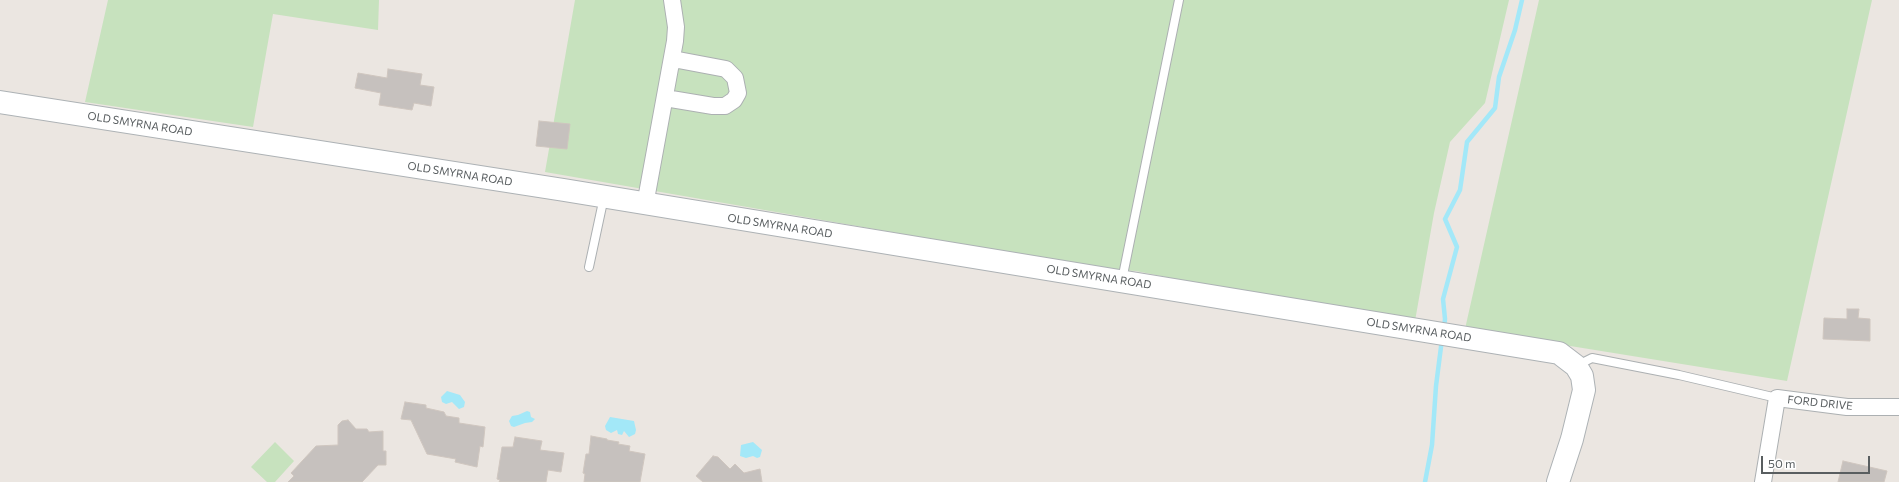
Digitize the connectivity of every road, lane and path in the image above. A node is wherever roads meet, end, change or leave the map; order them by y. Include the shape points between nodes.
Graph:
1 (672, 0) edge
2 (1179, 0) edge
3 (673, 59) junction
4 (665, 98) junction
5 (0, 102) edge
6 (604, 197) junction
7 (645, 205) junction
8 (589, 267) dead end
9 (1122, 281) junction
10 (1576, 366) junction
11 (1778, 398) junction
12 (1899, 407) edge
13 (1558, 482) edge
14 (1763, 482) edge

1 - 3 street via 676,27
2 - 9 lane
3 - 4 street
3 - 4 street via 726,69 736,78 738,93 734,100 725,106
4 - 7 street
5 - 6 street, OLD SMYRNA ROAD
6 - 7 street, OLD SMYRNA ROAD
6 - 8 lane
7 - 9 street, OLD SMYRNA ROAD
9 - 10 street, OLD SMYRNA ROAD via 1559,353
10 - 11 lane via 1592,358
10 - 13 street via 1582,376 1584,390
11 - 12 street, FORD DRIVE via 1847,407
11 - 14 street, FORD DRIVE

